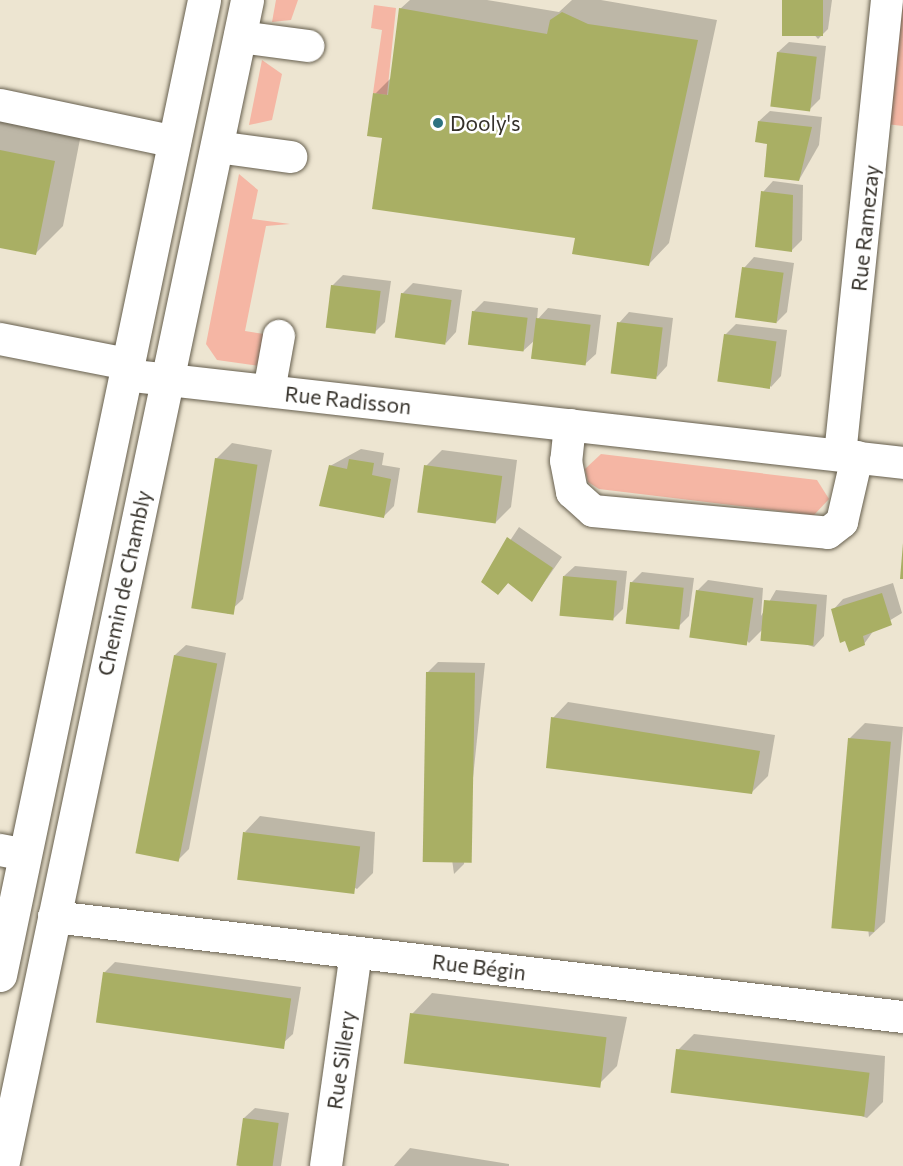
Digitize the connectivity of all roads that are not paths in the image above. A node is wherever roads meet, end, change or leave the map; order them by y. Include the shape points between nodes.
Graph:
1 (204, 0) edge
2 (247, 0) edge
3 (887, 0) edge
4 (240, 37) junction
5 (308, 46) dead end
6 (0, 105) edge
7 (890, 124) edge
8 (175, 142) junction
9 (217, 147) junction
10 (291, 157) dead end
11 (279, 336) dead end
12 (0, 339) edge
13 (126, 369) junction
14 (168, 380) junction
15 (269, 391) junction
16 (570, 425) junction
17 (848, 456) junction
18 (903, 463) edge
19 (13, 853) edge
20 (54, 917) junction
21 (356, 953) junction
22 (0, 975) edge
23 (903, 1017) edge
24 (2, 1166) edge
25 (326, 1166) edge

1 - 8 main road, Chemin de Chambly
2 - 4 main road, Chemin de Chambly
3 - 7 street, Rue Ramezay
4 - 5 street
4 - 9 main road, Chemin de Chambly
6 - 8 street
7 - 17 street, Rue Ramezay
8 - 13 main road, Chemin de Chambly
9 - 10 street
9 - 14 main road, Chemin de Chambly
11 - 15 street
12 - 13 street, Rue Radisson
13 - 14 street, Rue Radisson
13 - 19 main road, Chemin de Chambly
14 - 15 street, Rue Radisson
14 - 20 main road, Chemin de Chambly
15 - 16 street, Rue Radisson
16 - 17 street, Rue Radisson
16 - 17 street via 566,461 572,492 593,511 828,533 842,522
17 - 18 street, Rue Radisson
19 - 22 main road, Chemin de Chambly
20 - 21 street, Rue Bégin
20 - 24 main road, Chemin de Chambly
21 - 23 street, Rue Bégin
21 - 25 street, Rue Sillery

